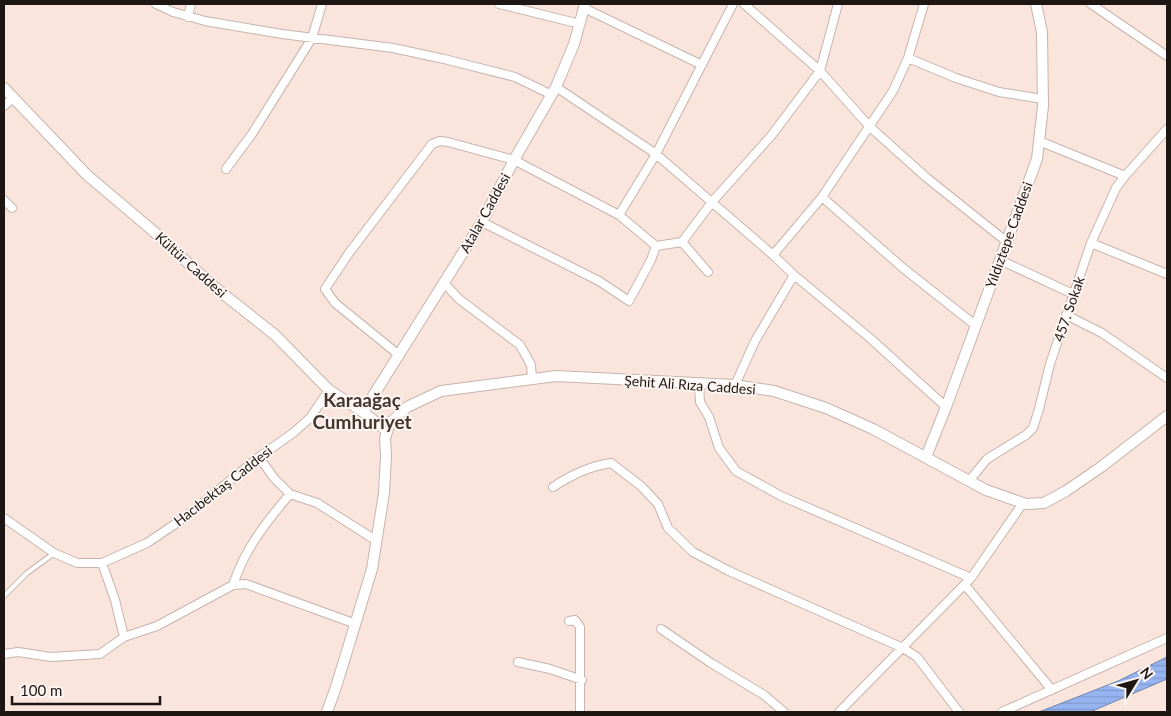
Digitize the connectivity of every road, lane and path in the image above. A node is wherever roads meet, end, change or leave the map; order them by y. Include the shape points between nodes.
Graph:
1 (156, 4) edge
2 (192, 4) edge
3 (322, 4) edge
4 (498, 4) edge
5 (733, 4) edge
6 (744, 4) edge
7 (838, 4) edge
8 (924, 4) edge
9 (1036, 4) edge
10 (1091, 4) edge
11 (584, 6) edge
12 (188, 17) junction
13 (580, 24) junction
14 (312, 38) junction
15 (1167, 56) edge
16 (908, 58) junction
17 (702, 65) junction
18 (820, 71) junction
19 (4, 88) edge
20 (554, 91) junction
21 (14, 98) junction
22 (1043, 99) junction
23 (4, 106) edge
24 (870, 127) junction
25 (1167, 129) edge
26 (1039, 142) junction
27 (656, 154) junction
28 (514, 160) junction
29 (226, 169) dead end
30 (1125, 176) junction
31 (822, 197) junction
32 (4, 200) edge
33 (712, 202) junction
34 (12, 208) dead end
35 (618, 215) junction
36 (482, 222) junction
37 (682, 242) junction
38 (1007, 242) junction
39 (1091, 243) junction
40 (656, 246) junction
41 (773, 255) junction
42 (1000, 260) junction
43 (708, 272) dead end
44 (1167, 274) edge
45 (794, 275) junction
46 (444, 283) junction
47 (1073, 294) junction
48 (1066, 315) junction
49 (975, 325) junction
50 (399, 355) junction
51 (1167, 378) edge
52 (532, 379) junction
53 (699, 384) junction
54 (736, 385) junction
55 (328, 390) junction
56 (946, 407) junction
57 (363, 412) junction
58 (1167, 416) edge
59 (386, 435) junction
60 (259, 457) junction
61 (926, 457) junction
62 (969, 481) junction
63 (553, 487) dead end
64 (290, 494) junction
65 (1023, 503) junction
66 (4, 518) edge
67 (378, 540) junction
68 (54, 553) junction
69 (102, 563) junction
70 (971, 578) junction
71 (233, 585) junction
72 (965, 585) junction
73 (4, 596) edge
74 (569, 622) dead end
75 (356, 624) junction
76 (661, 629) dead end
77 (124, 637) junction
78 (1167, 638) edge
79 (903, 648) junction
80 (4, 654) edge
81 (518, 662) dead end
82 (582, 680) junction
83 (1052, 690) junction
84 (327, 712) edge
85 (580, 712) edge
86 (784, 712) edge
87 (839, 712) edge
88 (959, 712) edge
89 (1002, 712) edge

1 - 12 street
2 - 12 street
3 - 14 street
4 - 13 street
5 - 17 street
6 - 18 street
7 - 18 street
8 - 16 street
9 - 22 street, Yıldıztepe Caddesi via 1042,32
10 - 15 street
11 - 13 street, Atalar Caddesi
11 - 17 street
12 - 14 street
13 - 20 street, Atalar Caddesi
14 - 20 street via 393,48 515,77
14 - 29 street via 252,134
16 - 22 street via 999,92
16 - 24 street via 893,91
17 - 27 street
18 - 24 street
18 - 33 street via 771,136
19 - 21 street, Kültür Caddesi
20 - 27 street
20 - 28 street, Atalar Caddesi
21 - 23 street
21 - 55 street, Kültür Caddesi via 87,175 212,285 275,335
22 - 26 street, Yıldıztepe Caddesi
24 - 31 street
24 - 38 street
25 - 30 street, 457. Sokak
26 - 30 street
26 - 38 street, Yıldıztepe Caddesi
27 - 33 street
27 - 35 street
28 - 35 street
28 - 36 street, Atalar Caddesi
28 - 50 street via 448,142 432,144 325,289 335,303
30 - 39 street, 457. Sokak via 1116,188
31 - 41 street
31 - 49 street
32 - 34 street
33 - 37 street
33 - 41 street
35 - 40 street
36 - 40 street via 599,281 629,301
36 - 46 street, Atalar Caddesi
37 - 40 street
37 - 43 street
38 - 42 street, Yıldıztepe Caddesi
39 - 44 street
39 - 47 street, 457. Sokak
41 - 45 street
42 - 47 street
42 - 49 street, Yıldıztepe Caddesi
45 - 54 street via 755,341
45 - 56 street
46 - 50 street, Atalar Caddesi
46 - 52 street via 459,299 520,345 531,365
47 - 48 street, 457. Sokak
48 - 51 street via 1102,333
48 - 62 street, 457. Sokak via 1032,428 987,459
49 - 56 street, Yıldıztepe Caddesi
50 - 57 street, Atalar Caddesi
52 - 53 street, Şehit Ali Rıza Caddesi via 556,376
52 - 59 street, Şehit Ali Rıza Caddesi via 441,391 407,407 390,423
53 - 54 street, Şehit Ali Rıza Caddesi
53 - 70 street via 700,402 709,417 718,448 736,471 781,496
54 - 61 street, Şehit Ali Rıza Caddesi via 774,391 826,408
55 - 57 street, Kültür Caddesi
55 - 60 street, Hacıbektaş Caddesi via 310,418
56 - 61 street, Yıldıztepe Caddesi
57 - 59 street, Kültür Caddesi
58 - 65 street via 1066,491 1044,503
59 - 67 street
60 - 64 street
60 - 69 street, Hacıbektaş Caddesi via 184,518 147,543
61 - 62 street, Şehit Ali Rıza Caddesi
62 - 65 street, Şehit Ali Rıza Caddesi
63 - 79 street via 596,465 611,463 658,504 668,528 693,552 737,575
64 - 67 street via 316,503
64 - 71 street via 263,526
65 - 70 street
66 - 68 street
67 - 75 street
68 - 69 street via 77,563
68 - 73 lane
69 - 77 street
70 - 72 street
71 - 75 street via 246,584
71 - 77 street via 157,626
72 - 79 street
72 - 83 street
74 - 82 street via 576,620 580,627
75 - 84 street
76 - 86 street via 764,695
77 - 80 street via 100,654 52,657 18,652
78 - 83 street
79 - 87 street
79 - 88 street via 917,658
81 - 82 street
82 - 85 street
83 - 89 street

